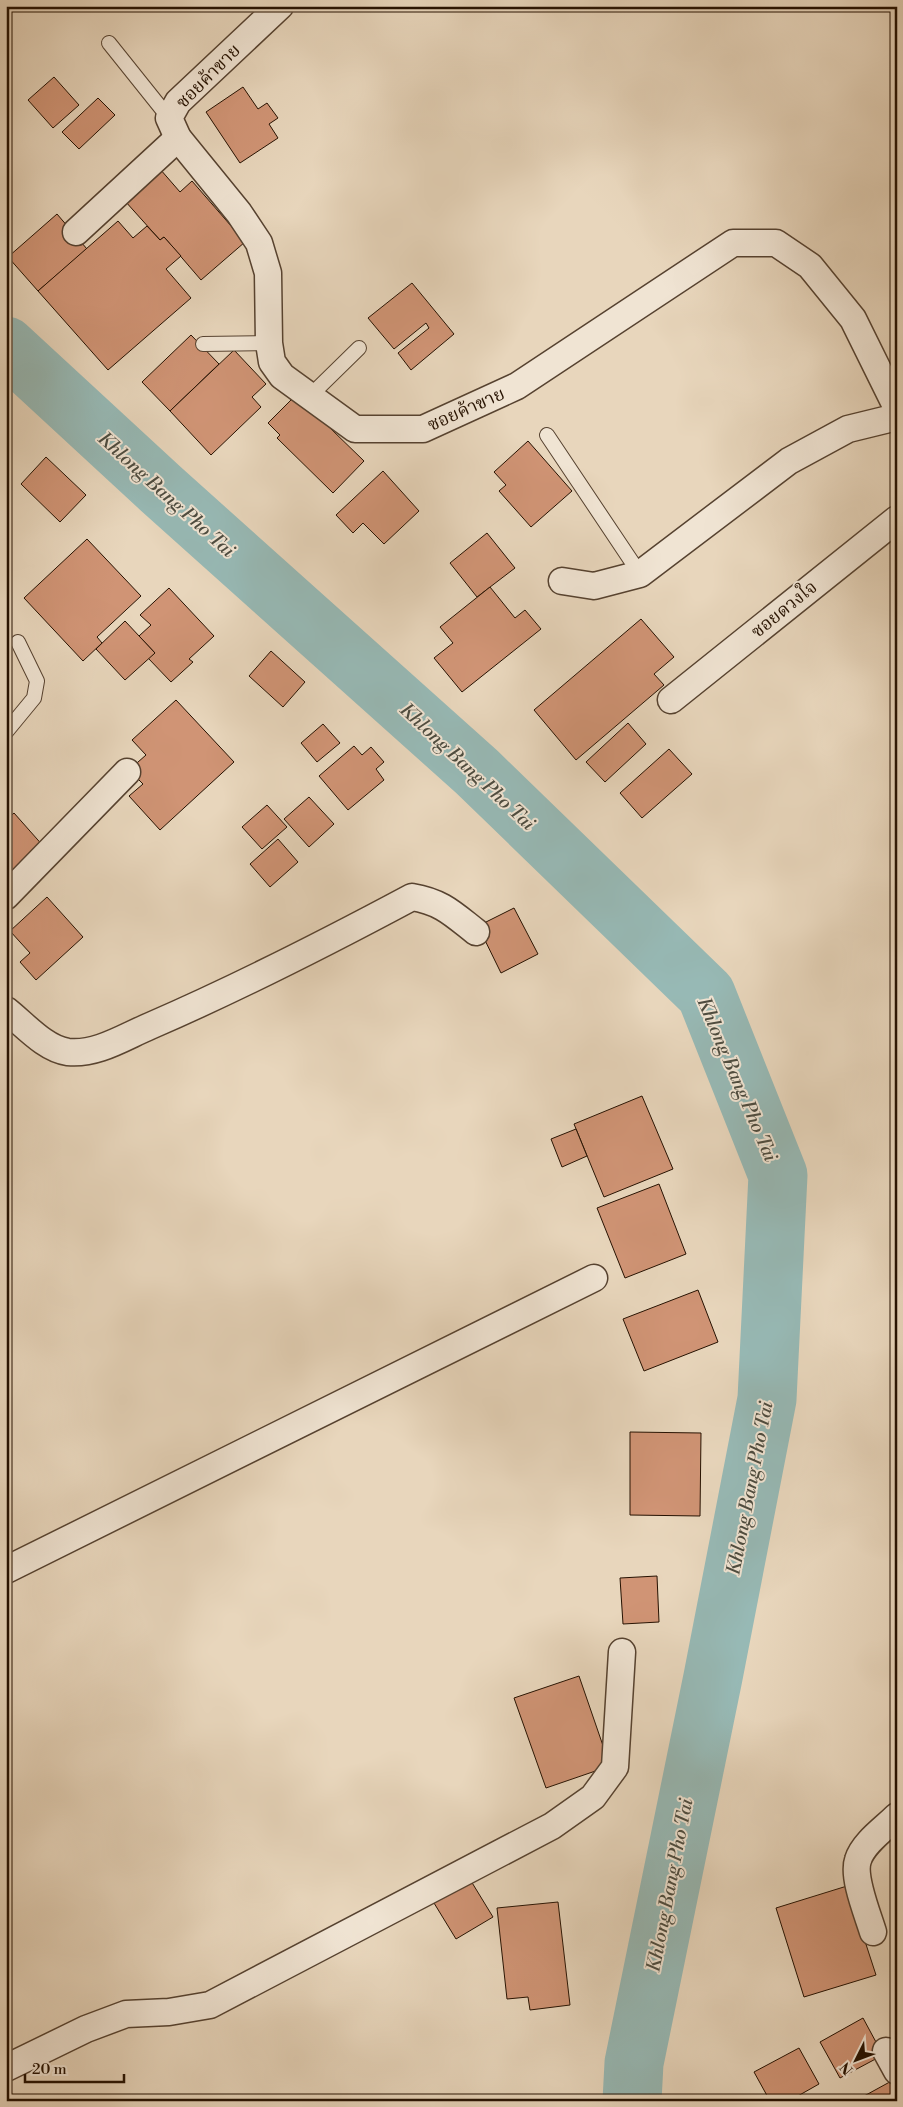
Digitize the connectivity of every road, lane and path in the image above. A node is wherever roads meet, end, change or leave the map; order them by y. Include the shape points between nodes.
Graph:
1 (280, 6) edge
2 (109, 43) dead end
3 (173, 128) junction
4 (76, 232) dead end
5 (269, 343) junction
6 (203, 344) dead end
7 (359, 348) dead end
8 (310, 396) junction
9 (897, 408) edge
10 (897, 417) edge
11 (547, 435) dead end
12 (897, 519) edge
13 (640, 574) junction
14 (562, 580) dead end
15 (18, 642) dead end
16 (672, 700) dead end
17 (6, 732) edge
18 (126, 772) dead end
19 (6, 896) edge
20 (476, 932) dead end
21 (6, 1010) edge
22 (594, 1278) dead end
23 (6, 1570) edge
24 (622, 1652) dead end
25 (897, 1816) edge
26 (873, 1932) dead end
27 (6, 2068) edge

1 - 3 street, ซอยค้าขาย via 178,102
2 - 3 lane
3 - 4 street
3 - 5 street, ซอยค้าขาย via 259,243 268,273
5 - 6 lane
5 - 8 street, ซอยค้าขาย via 272,362 282,376
7 - 8 lane
8 - 9 street, ซอยค้าขาย via 355,428 423,429 517,386 733,243 776,243 810,266 853,320
10 - 13 street via 848,429 789,460
11 - 13 lane
12 - 16 street, ซอยดวงใจ
13 - 14 street via 594,586
15 - 17 lane via 37,681 34,698
18 - 19 street
20 - 21 street via 431,900 412,897 282,966 90,1052 67,1052 50,1046
22 - 23 street
24 - 27 street via 615,1767 592,1798 552,1826 210,2005 169,2012 126,2014 86,2029
25 - 26 street via 867,1846 858,1860 857,1878

